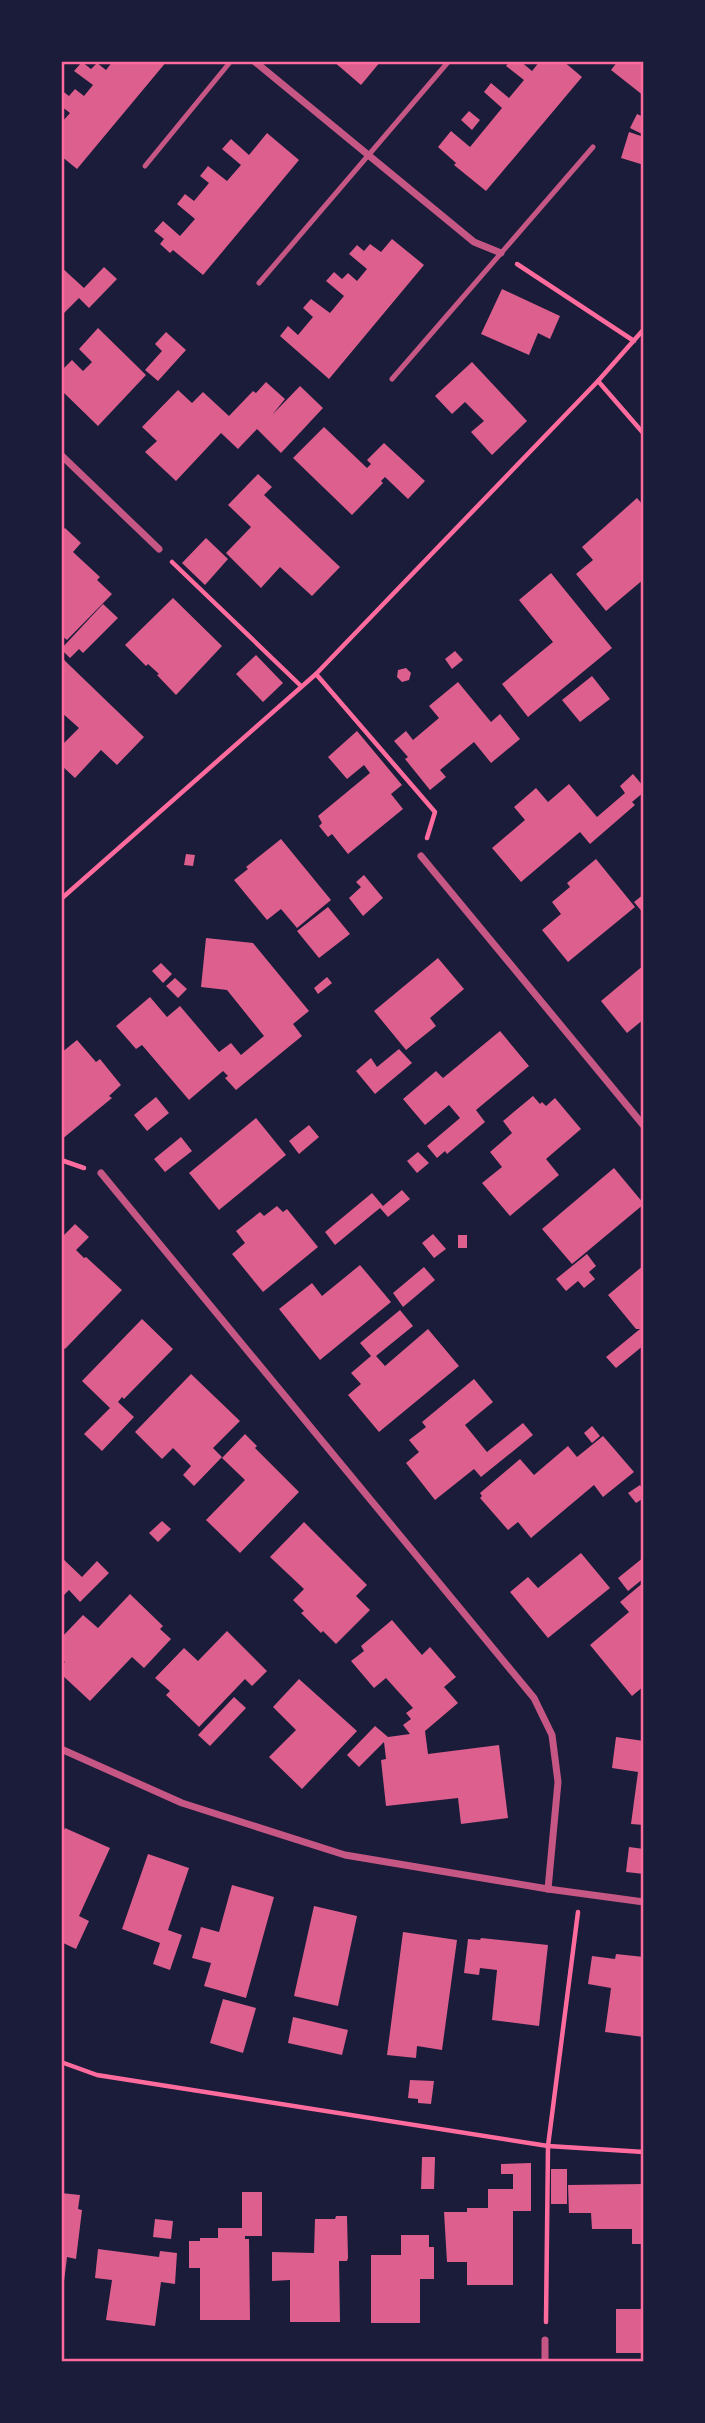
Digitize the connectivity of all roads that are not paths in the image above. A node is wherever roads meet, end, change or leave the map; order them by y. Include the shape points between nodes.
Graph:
1 (232, 61) edge
2 (254, 61) edge
3 (449, 61) edge
4 (593, 147) dead end
5 (369, 157) junction
6 (145, 166) dead end
7 (501, 253) junction
8 (259, 283) dead end
9 (392, 379) dead end
10 (61, 455) edge
11 (159, 549) road end
12 (421, 856) road end
13 (644, 1126) edge
14 (101, 1173) dead end
15 (61, 1749) edge
16 (548, 1889) junction
17 (644, 1902) edge
18 (545, 2340) road end
19 (545, 2362) edge

1 - 6 lane
2 - 5 street
3 - 5 lane
4 - 7 lane
5 - 7 street via 474,242
5 - 8 lane
7 - 9 lane
10 - 11 street
12 - 13 street
14 - 16 street via 534,1698 552,1735 558,1782
15 - 16 street via 182,1803 345,1855
16 - 17 street
18 - 19 street

